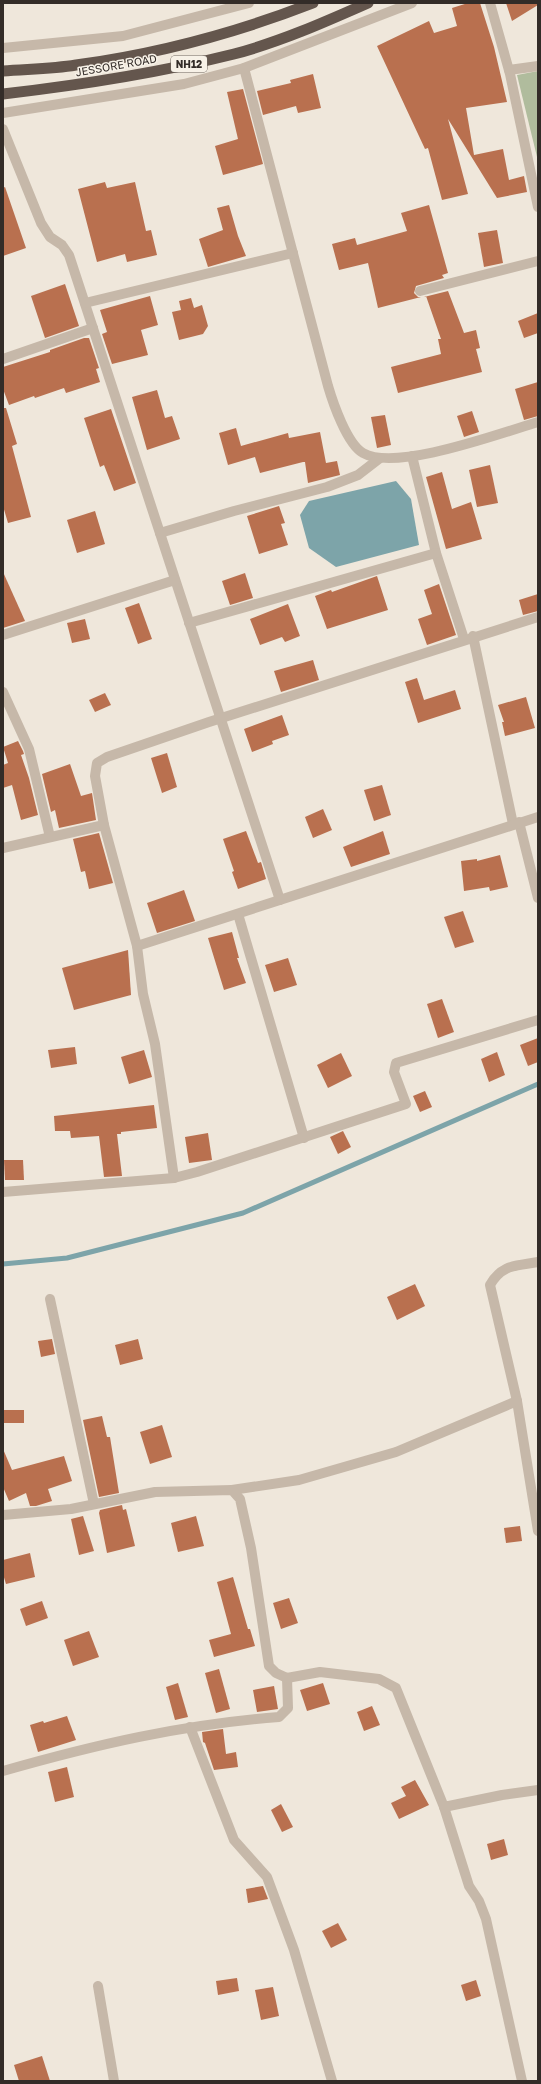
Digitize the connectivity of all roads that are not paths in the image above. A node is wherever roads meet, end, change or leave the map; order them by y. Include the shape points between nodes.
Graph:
1 (249, 3) edge
2 (313, 3) edge
3 (368, 3) edge
4 (412, 3) edge
5 (490, 3) edge
6 (3, 48) edge
7 (538, 66) edge
8 (244, 68) junction
9 (509, 70) junction
10 (3, 71) edge
11 (3, 94) edge
12 (3, 113) edge
13 (3, 129) edge
14 (538, 207) edge
15 (293, 253) junction
16 (538, 261) edge
17 (420, 291) dead end
18 (85, 303) junction
19 (94, 328) junction
20 (3, 359) edge
21 (538, 422) edge
22 (412, 456) junction
23 (380, 458) junction
24 (160, 533) junction
25 (436, 553) junction
26 (175, 580) junction
27 (538, 617) edge
28 (189, 623) junction
29 (3, 635) edge
30 (469, 638) junction
31 (3, 692) edge
32 (221, 718) junction
33 (538, 817) edge
34 (516, 823) junction
35 (104, 825) junction
36 (50, 837) junction
37 (3, 848) edge
38 (538, 898) edge
39 (280, 900) junction
40 (238, 914) junction
41 (137, 946) junction
42 (538, 1020) edge
43 (304, 1138) junction
44 (174, 1178) junction
45 (3, 1192) edge
46 (538, 1262) edge
47 (50, 1299) dead end
48 (517, 1401) junction
49 (232, 1490) junction
50 (94, 1504) junction
51 (3, 1515) edge
52 (538, 1531) edge
53 (287, 1678) junction
54 (190, 1727) junction
55 (3, 1772) edge
56 (538, 1790) edge
57 (444, 1807) junction
58 (98, 1986) dead end
59 (114, 2081) edge
60 (332, 2081) edge
61 (522, 2081) edge

1 - 6 street via 124,36
2 - 10 highway, NH12 via 245,26 147,54 74,66
3 - 11 highway, JESSORE ROAD / NH12 via 313,26 235,53 103,82
4 - 8 street
5 - 9 street
7 - 9 street
8 - 12 street via 184,84
8 - 15 street
9 - 14 street
13 - 18 street via 41,223 50,237 62,245 69,255
15 - 18 street
15 - 23 street via 338,416 362,453
16 - 17 street
18 - 19 street
19 - 20 street
19 - 24 street
21 - 22 street
22 - 23 street
22 - 25 street
23 - 24 street via 358,475 327,487
24 - 26 street
25 - 28 street
25 - 30 street
26 - 28 street
26 - 29 street
27 - 30 street
28 - 32 street
30 - 32 street
30 - 34 street
31 - 36 street via 29,749
32 - 35 street via 107,757 97,763 95,776
32 - 39 street
33 - 34 street
34 - 38 street
34 - 39 street
35 - 36 street
35 - 41 street
36 - 37 street
39 - 40 street
40 - 41 street
40 - 43 street
41 - 44 street via 143,994 155,1044
42 - 43 street via 396,1063 394,1072 406,1104
43 - 44 street
44 - 45 street
46 - 48 street via 505,1268 495,1276 490,1286
47 - 50 street
48 - 49 street via 396,1452 299,1480
48 - 52 street
49 - 50 street via 155,1492
49 - 53 street via 240,1500 251,1548 269,1666
50 - 51 street via 71,1509
53 - 54 street via 288,1708 279,1717
53 - 57 street via 320,1672 379,1679 396,1688
54 - 55 street via 77,1750
54 - 60 street via 234,1840 267,1877 294,1950
56 - 57 street
57 - 61 street via 469,1886 479,1901 486,1919
58 - 59 street

